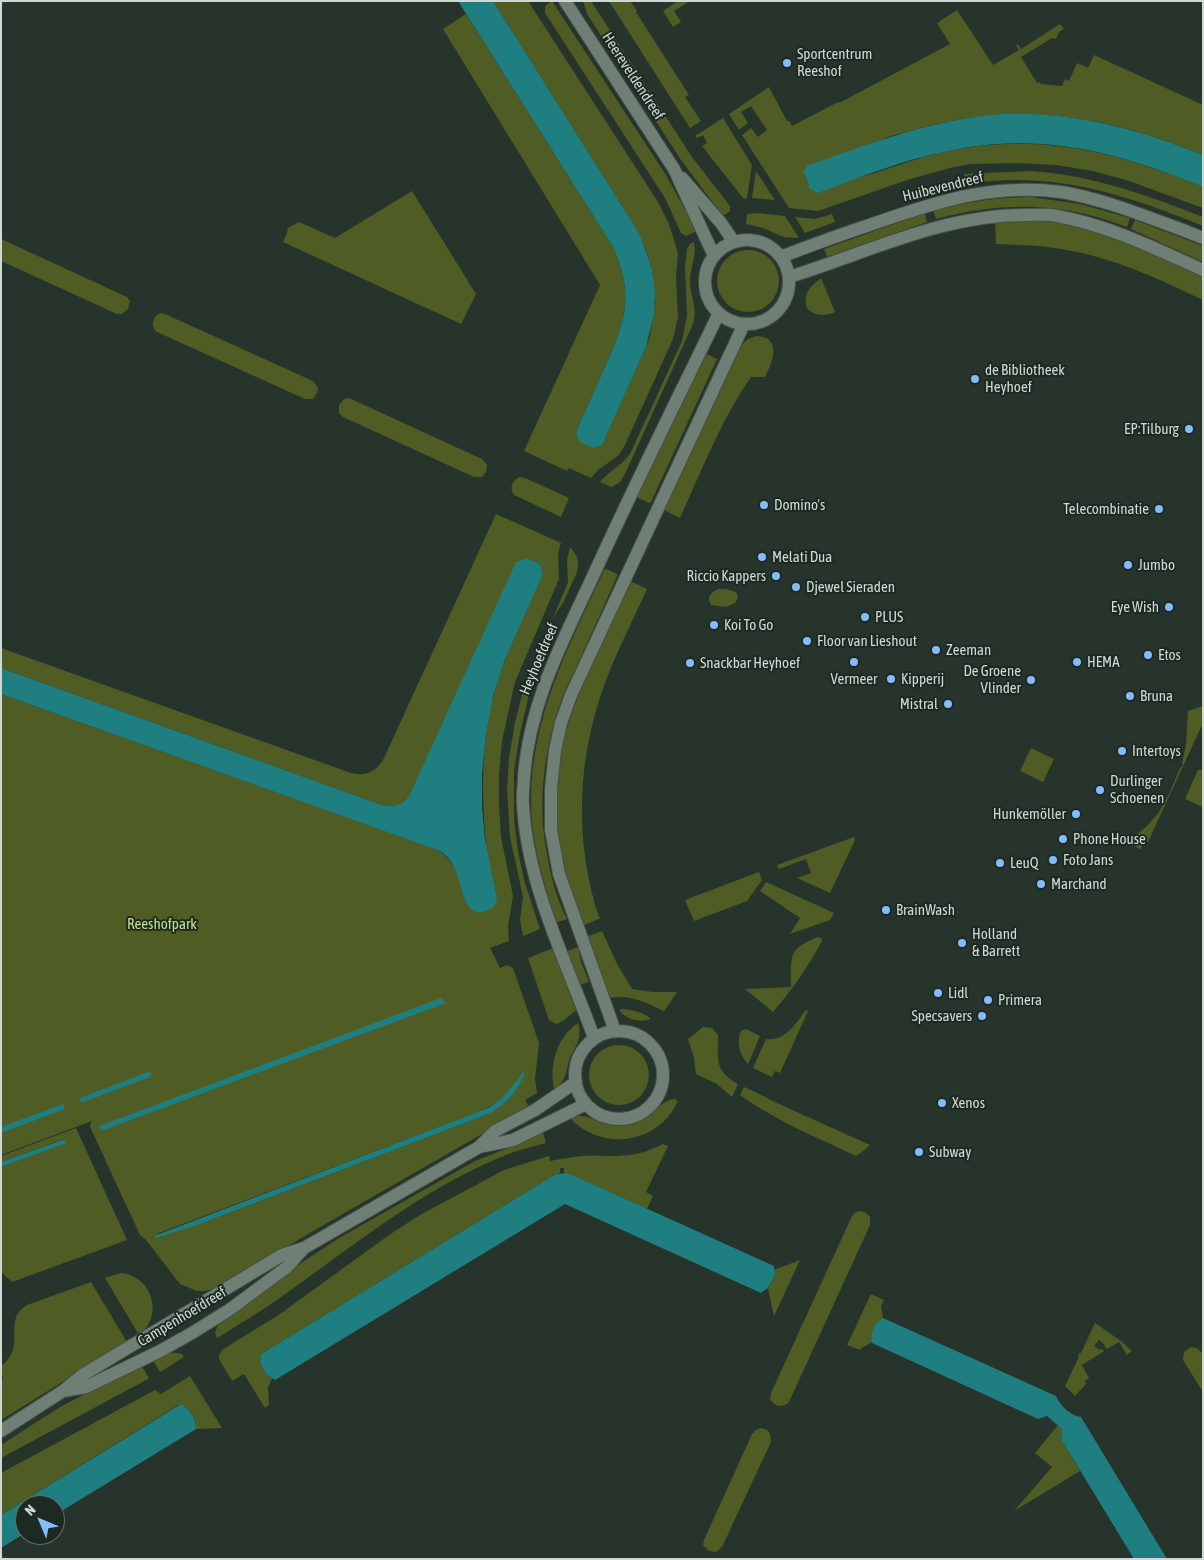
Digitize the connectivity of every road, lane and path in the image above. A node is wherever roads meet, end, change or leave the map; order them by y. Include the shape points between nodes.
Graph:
1 (566, 1) edge
2 (674, 169) junction
3 (1203, 238) edge
4 (734, 242) junction
5 (714, 256) junction
6 (781, 257) junction
7 (1203, 270) edge
8 (789, 277) junction
9 (719, 313) junction
10 (744, 324) junction
11 (615, 1031) junction
12 (594, 1038) junction
13 (576, 1082) junction
14 (586, 1104) junction
15 (479, 1148) junction
16 (304, 1248) junction
17 (64, 1391) junction
18 (1, 1431) edge

1 - 2 street, Heereveldendreef
2 - 4 street, Heereveldendreef
2 - 5 street, Heereveldendreef
3 - 6 street, Huibevendreef via 1061,192 1003,190 951,198
4 - 5 street
4 - 6 street via 759,242
5 - 9 street via 705,283 709,298
6 - 8 street
7 - 8 street via 1082,221 1054,216 1013,215 970,220 916,234
8 - 10 street via 788,294 776,312 769,318
9 - 10 street
9 - 12 street, Heyhoefdreef via 606,545 546,678 530,732 522,802 529,853 541,896
10 - 11 street via 571,695 555,750 551,830 560,874
11 - 12 street
11 - 14 street via 643,1037 656,1050 663,1073 659,1094 651,1106 626,1118 604,1116
12 - 13 street via 579,1058
13 - 14 street
13 - 15 street, Campenhoefdreef via 543,1105 495,1131
14 - 15 street, Campenhoefdreef via 513,1140
15 - 16 street, Campenhoefdreef
16 - 17 street, Campenhoefdreef via 282,1255 171,1321 81,1376
16 - 17 street, Campenhoefdreef via 287,1267 192,1333 86,1387
17 - 18 street, Campenhoefdreef

